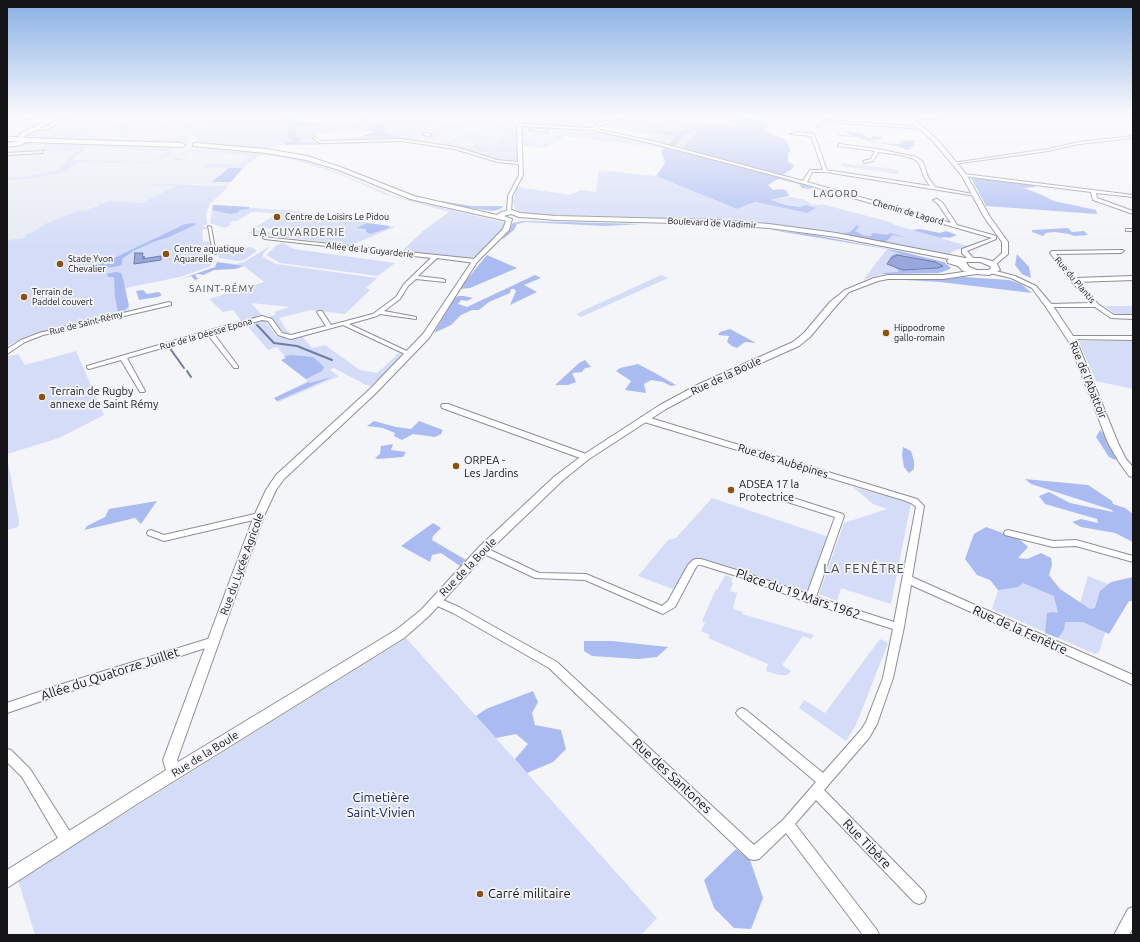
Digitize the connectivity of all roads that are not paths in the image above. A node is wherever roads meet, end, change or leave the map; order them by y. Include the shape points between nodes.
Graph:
1 (308, 159) edge
2 (491, 159) edge
3 (521, 159) edge
4 (717, 159) edge
5 (821, 159) edge
6 (873, 159) edge
7 (915, 159) edge
8 (951, 159) edge
9 (983, 159) edge
10 (864, 162) dead end
11 (521, 163) junction
12 (954, 163) junction
13 (825, 171) junction
14 (833, 172) joint
15 (964, 175) junction
16 (804, 182) junction
17 (933, 188) junction
18 (1093, 191) junction
19 (976, 195) junction
20 (1133, 196) edge
21 (934, 200) dead end
22 (1133, 213) edge
23 (505, 216) junction
24 (955, 225) junction
25 (209, 227) dead end
26 (265, 238) dead end
27 (1005, 251) junction
28 (1121, 251) dead end
29 (215, 253) dead end
30 (435, 257) junction
31 (981, 260) junction
32 (475, 262) junction
33 (965, 263) junction
34 (994, 268) junction
35 (976, 272) junction
36 (928, 276) junction
37 (414, 277) junction
38 (1133, 278) edge
39 (1073, 280) junction
40 (443, 281) dead end
41 (169, 304) dead end
42 (1096, 305) junction
43 (1049, 306) junction
44 (320, 312) dead end
45 (380, 312) junction
46 (1133, 317) edge
47 (414, 318) dead end
48 (343, 323) junction
49 (330, 326) junction
50 (209, 332) junction
51 (1071, 338) junction
52 (1133, 338) edge
53 (8, 350) edge
54 (409, 354) junction
55 (123, 358) junction
56 (89, 367) dead end
57 (236, 367) dead end
58 (142, 391) dead end
59 (445, 406) dead end
60 (644, 420) junction
61 (586, 456) junction
62 (1133, 474) edge
63 (781, 497) dead end
64 (259, 516) junction
65 (151, 532) dead end
66 (1008, 533) dead end
67 (483, 550) junction
68 (1133, 559) edge
69 (907, 579) junction
70 (810, 600) junction
71 (436, 601) junction
72 (899, 627) junction
73 (214, 641) junction
74 (1133, 680) edge
75 (7, 708) edge
76 (742, 713) dead end
77 (7, 754) edge
78 (175, 772) junction
79 (824, 781) junction
80 (816, 791) junction
81 (787, 824) junction
82 (67, 840) junction
83 (7, 880) edge
84 (919, 897) dead end
85 (1133, 914) edge
86 (872, 935) edge
87 (1121, 935) edge

1 - 23 main road via 430,203
2 - 11 street
3 - 11 street
4 - 16 street, Chemin de Lagord
5 - 13 street
6 - 10 street
7 - 17 street via 921,162
8 - 12 street
9 - 12 street
11 - 23 street via 521,175 510,196
12 - 15 street
13 - 14 street
13 - 16 street via 811,171
14 - 17 street
15 - 18 street
15 - 19 street
16 - 24 street, Chemin de Lagord
17 - 19 street
18 - 20 street
18 - 22 street via 1094,199
19 - 27 street via 1005,242
21 - 24 street via 940,203
23 - 32 street, Rue du Lycée Agricole via 506,230
23 - 33 main road, Boulevard de Vladimir via 755,225 815,232 904,248
24 - 33 street, Chemin de Lagord via 994,237 964,250
25 - 29 street
26 - 30 street, Allée de la Guyarderie
27 - 31 street
27 - 34 street
28 - 39 street, Rue du Plantis via 1054,252
30 - 32 street, Allée de la Guyarderie
30 - 37 street, Rue de la Déesse Epona
31 - 33 main road
31 - 34 main road
32 - 54 street, Rue du Lycée Agricole via 426,336
33 - 35 main road
33 - 36 street, Rue de la Boule via 952,273
34 - 35 main road
34 - 43 street, Rue de l'Abattoir via 1034,287
35 - 36 street, Rue de la Boule via 954,276
36 - 60 street, Rue de la Boule via 888,276 854,287 841,296 796,344 702,386
37 - 40 street
37 - 45 street, Rue de la Déesse Epona via 398,298
38 - 39 street
39 - 42 street, Rue du Plantis
41 - 53 street, Rue de Saint-Rémy via 41,334
42 - 43 street, Rue du Plantis
42 - 46 street via 1113,317
43 - 51 street, Rue de l'Abattoir
44 - 49 street
45 - 47 street
45 - 48 street, Rue de la Déesse Epona
48 - 49 street, Rue de la Déesse Epona
48 - 54 street
49 - 50 street, Rue de la Déesse Epona via 291,337 280,334 270,320 262,318
50 - 55 street, Rue de la Déesse Epona
50 - 57 street
51 - 52 street
51 - 62 street, Rue de l'Abattoir via 1113,443
54 - 64 street, Rue du Lycée Agricole via 280,477
55 - 56 street, Rue de la Déesse Epona
55 - 58 street
59 - 61 street
60 - 61 street, Rue de la Boule
60 - 69 street, Rue des Aubépines via 914,501 920,506
61 - 67 street, Rue de la Boule
63 - 70 street via 840,516
64 - 65 street via 164,538
64 - 73 street, Rue du Lycée Agricole
66 - 68 street via 1053,544 1076,543
67 - 70 street, Place du 19 Mars 1962 via 538,576 586,577 663,610 672,604 696,562 743,575
67 - 71 street, Rue de la Boule
69 - 72 street
69 - 74 street, Rue de la Fenêtre
70 - 72 street, Place du 19 Mars 1962
71 - 78 street, Rue de la Boule via 400,634
71 - 81 street, Rue des Santones via 553,665 754,854
72 - 79 street via 888,678 871,724
73 - 75 street, Allée du Quatorze Juillet
73 - 78 street, Rue du Lycée Agricole via 170,760
76 - 79 street
77 - 82 street via 26,773
78 - 82 street, Rue de la Boule
79 - 80 street
80 - 81 street
80 - 84 street, Rue Tibère
81 - 86 street
82 - 83 street, Rue de la Boule
85 - 87 street

